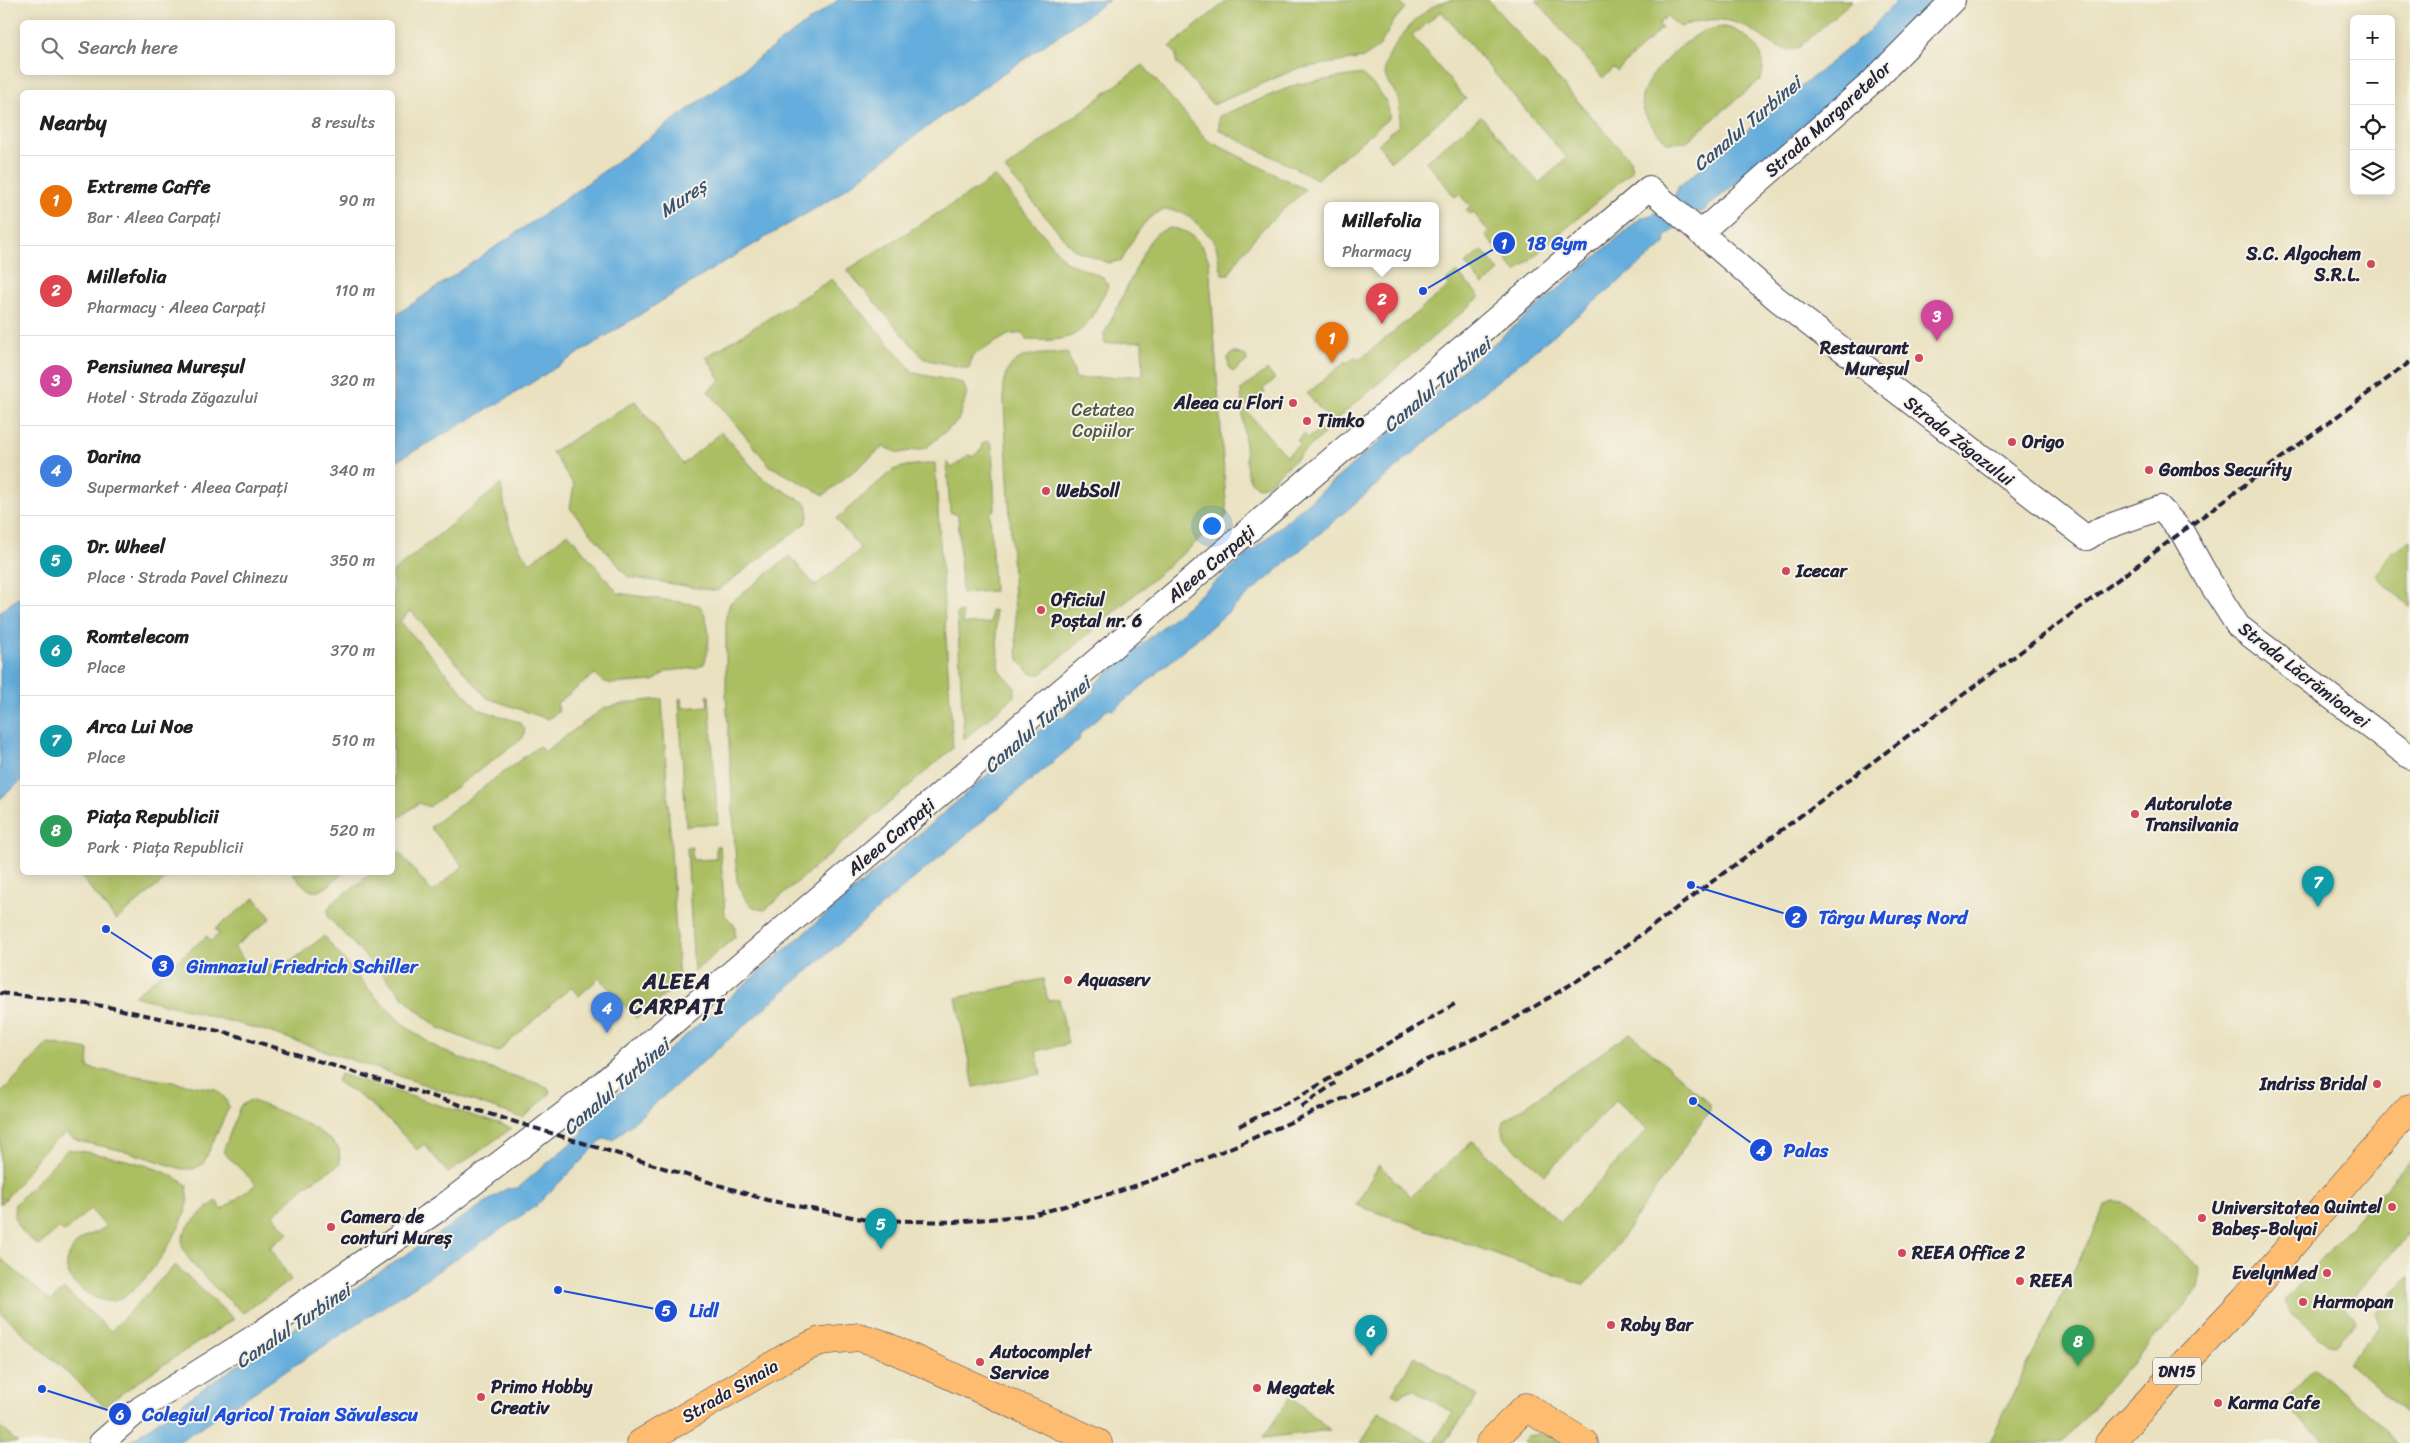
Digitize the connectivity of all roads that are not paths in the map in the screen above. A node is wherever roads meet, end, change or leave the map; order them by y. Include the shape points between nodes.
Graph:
1 (1952, 0) edge
2 (1654, 192) joint
3 (1693, 227) junction
4 (2160, 508) joint
5 (2410, 758) edge
6 (2410, 1108) edge
7 (101, 1443) edge
8 (642, 1443) edge
9 (1098, 1443) edge
10 (1490, 1443) edge
11 (1584, 1443) edge
12 (2110, 1443) edge

1 - 3 street, Strada Margaretelor via 1872,82
2 - 3 street, Strada Zăgazului
2 - 7 street, Aleea Carpați via 591,1093 445,1205 256,1336 141,1408
3 - 4 street, Strada Zăgazului via 1777,299 2087,538 2101,529
4 - 5 street, Strada Lăcrămioarei via 2182,532 2238,626
6 - 12 main road, DN15 via 2245,1298
8 - 9 main road, Strada Sinaia via 820,1341 859,1338 878,1343
10 - 11 main road via 1526,1407

